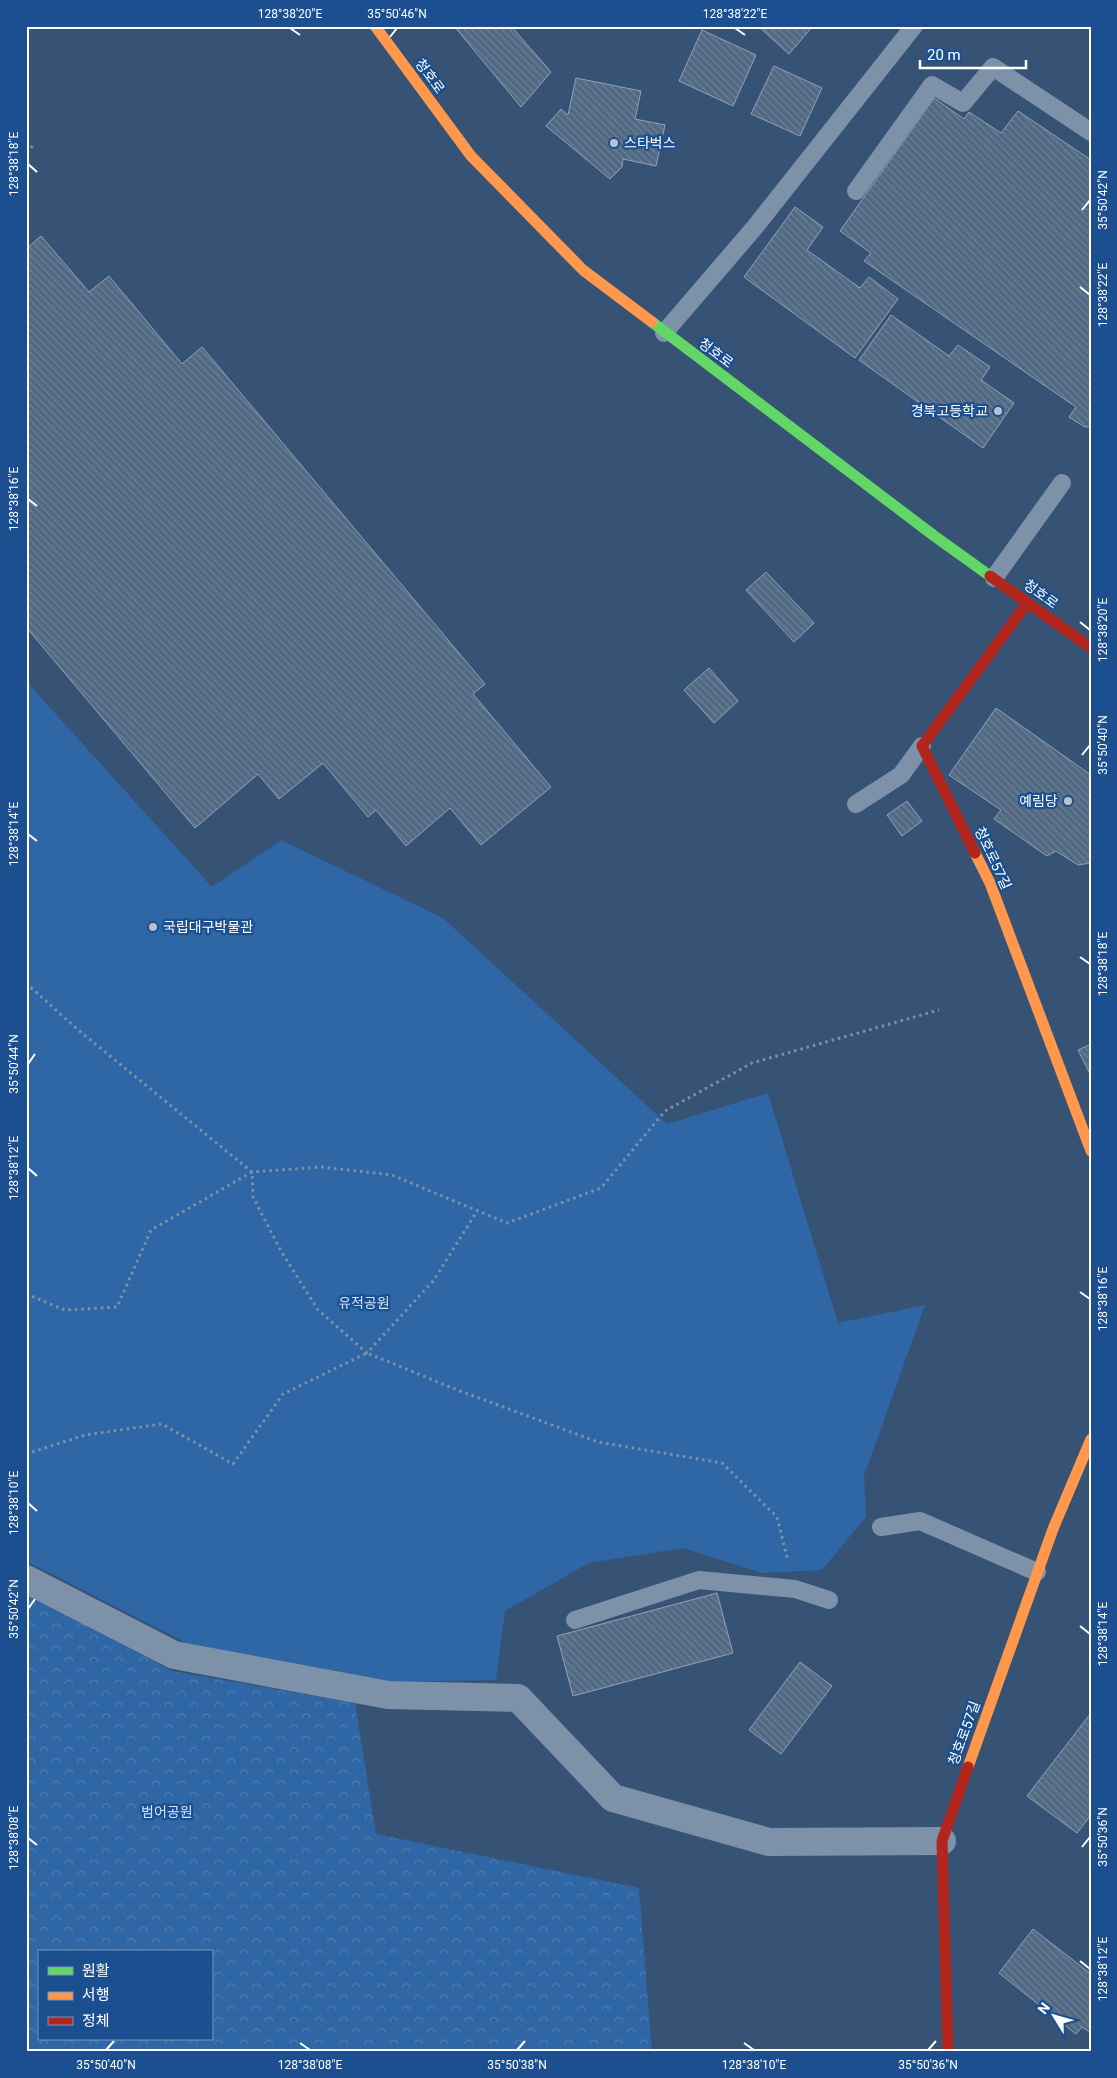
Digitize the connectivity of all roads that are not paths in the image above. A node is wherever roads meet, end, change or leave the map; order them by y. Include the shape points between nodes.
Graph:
1 (376, 26) edge
2 (914, 26) edge
3 (1091, 132) edge
4 (856, 191) dead end
5 (664, 333) junction
6 (1062, 483) dead end
7 (994, 578) junction
8 (1027, 603) junction
9 (1091, 648) edge
10 (922, 746) junction
11 (856, 804) dead end
12 (1091, 1152) edge
13 (1091, 1439) edge
14 (881, 1527) dead end
15 (1037, 1572) junction
16 (26, 1579) edge
17 (829, 1600) dead end
18 (575, 1620) dead end
19 (942, 1841) junction
20 (948, 2052) edge

1 - 5 street, 청호로 via 470,156 583,270
2 - 5 lane via 755,227
3 - 4 lane via 993,67 963,103 932,85
5 - 7 street, 청호로
6 - 7 lane
7 - 8 street, 청호로
8 - 9 street, 청호로
8 - 10 street
10 - 11 lane via 901,775
10 - 12 street, 청호로57길 via 990,883
13 - 15 street, 청호로57길
14 - 15 lane via 920,1521
15 - 19 street, 청호로57길
16 - 19 street via 174,1655 388,1695 518,1698 613,1798 622,1801 769,1842
17 - 18 lane via 795,1589 699,1580
19 - 20 street, 청호로57길

